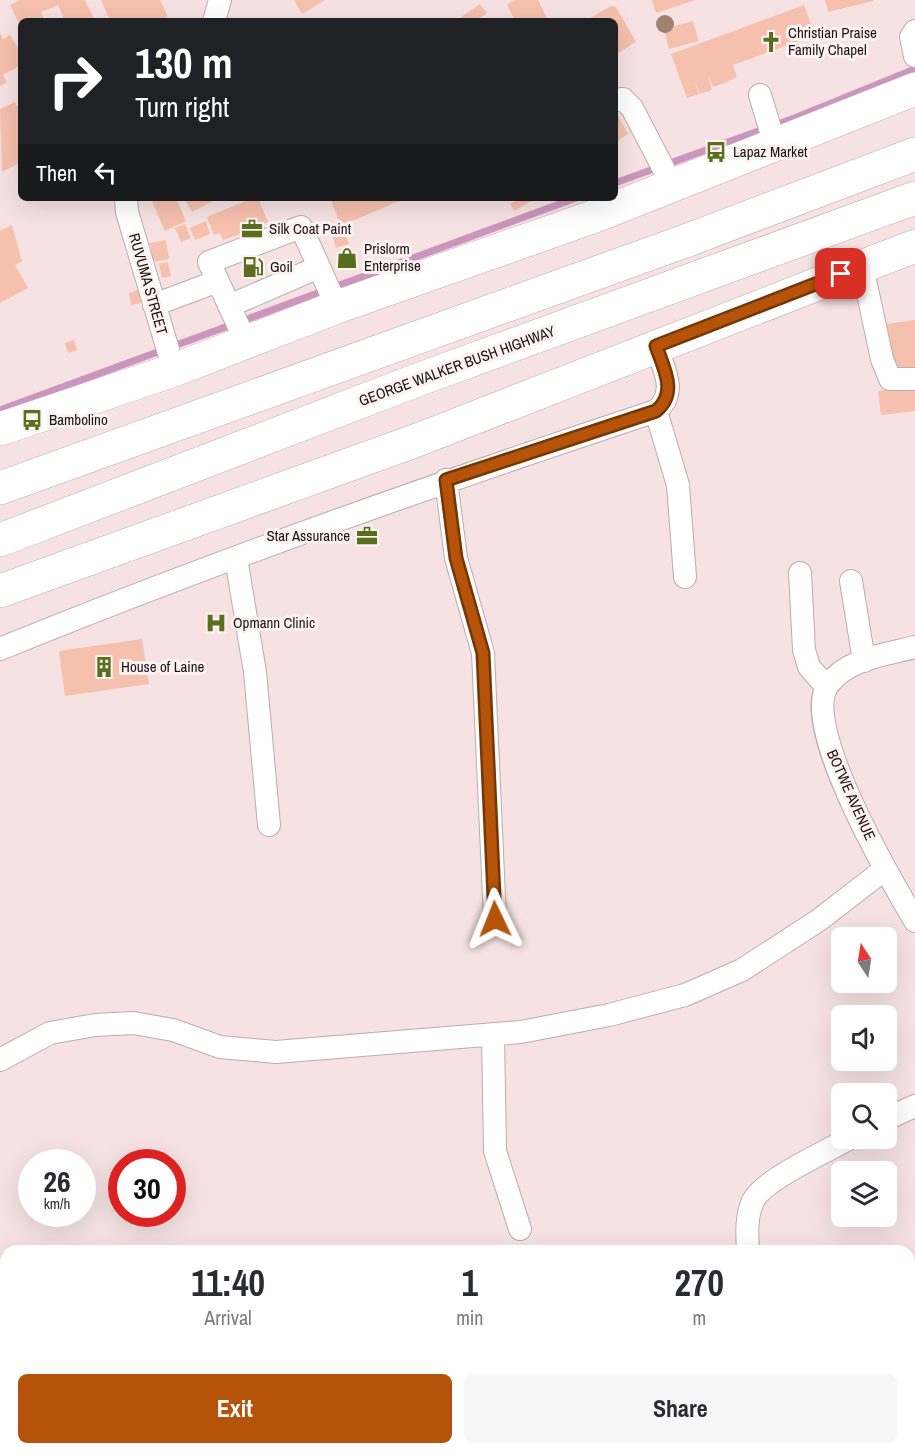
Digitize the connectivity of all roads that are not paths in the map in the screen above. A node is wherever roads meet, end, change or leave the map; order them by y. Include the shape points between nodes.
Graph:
1 (220, 0) edge
2 (215, 18) edge
3 (915, 31) edge
4 (915, 56) edge
5 (915, 89) edge
6 (760, 95) dead end
7 (618, 100) edge
8 (775, 144) junction
9 (915, 154) edge
10 (672, 185) junction
11 (915, 198) edge
12 (618, 200) edge
13 (126, 201) edge
14 (616, 201) edge
15 (595, 207) edge
16 (915, 246) edge
17 (862, 266) junction
18 (319, 267) junction
19 (218, 280) junction
20 (154, 305) junction
21 (229, 306) junction
22 (337, 307) junction
23 (246, 342) junction
24 (656, 346) junction
25 (174, 370) junction
26 (915, 379) edge
27 (656, 411) junction
28 (0, 429) edge
29 (446, 480) junction
30 (0, 488) edge
31 (0, 540) edge
32 (236, 558) junction
33 (800, 573) dead end
34 (685, 577) dead end
35 (850, 581) dead end
36 (0, 591) edge
37 (915, 647) edge
38 (0, 649) edge
39 (864, 661) junction
40 (826, 686) junction
41 (269, 825) dead end
42 (885, 870) junction
43 (495, 919) dead end
44 (915, 921) edge
45 (493, 1034) junction
46 (0, 1060) edge
47 (915, 1106) edge
48 (897, 1114) edge
49 (831, 1149) edge
50 (520, 1230) dead end
51 (748, 1245) edge

1 - 2 street
3 - 4 street via 911,37
5 - 8 highway
6 - 8 street
7 - 10 street via 623,99 632,108
8 - 10 highway
9 - 30 highway
10 - 12 highway
11 - 31 highway, GEORGE WALKER BUSH HIGHWAY via 420,379
13 - 20 street, RUVUMA STREET
14 - 15 highway
15 - 22 highway
16 - 17 highway
17 - 24 highway
17 - 26 street via 890,379
18 - 19 street via 301,227 209,262
18 - 21 street
18 - 22 street
19 - 20 street
19 - 21 street
20 - 25 street, RUVUMA STREET
21 - 23 street
22 - 23 highway
23 - 25 highway
24 - 27 street via 669,391 665,404
24 - 36 highway via 420,439
25 - 28 highway
27 - 29 street
27 - 34 street via 678,485
29 - 32 street
29 - 43 street via 456,558 483,653
32 - 38 street
32 - 41 street via 255,672
33 - 40 street via 804,650 809,667
35 - 39 street
37 - 39 street
39 - 40 street via 843,670
40 - 42 street, BOTWE AVENUE via 822,709 832,753
42 - 44 street, BOTWE AVENUE
42 - 45 street via 819,920 742,970 685,995 609,1015
45 - 46 street via 276,1052 220,1047 173,1030 133,1023 95,1025 50,1033
45 - 50 street via 495,1151
47 - 48 street
49 - 51 street via 768,1184 754,1200 747,1226

